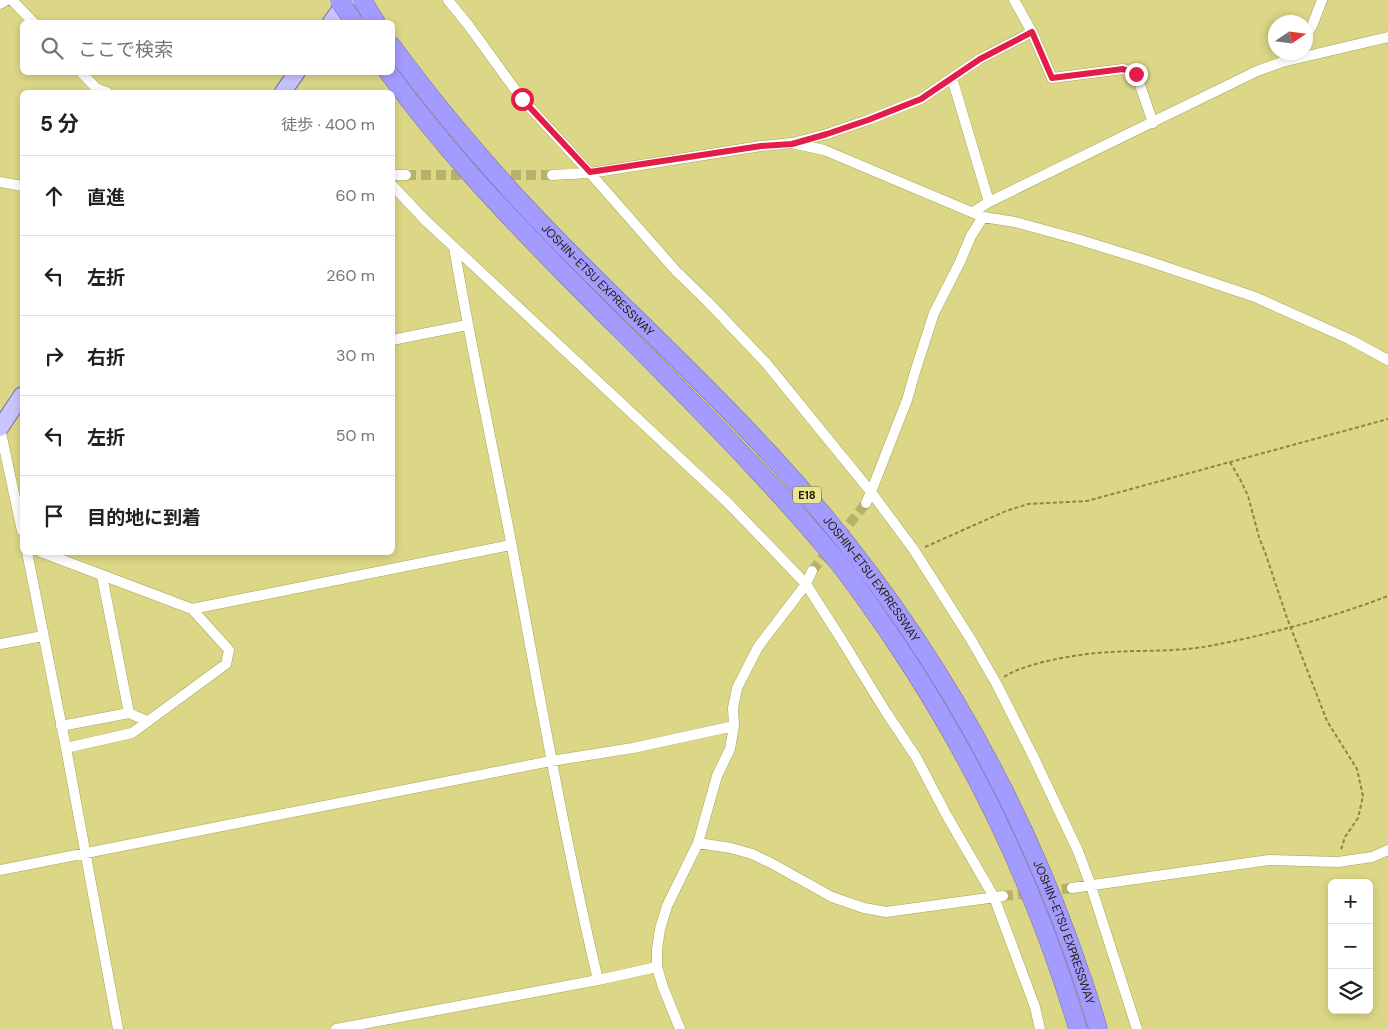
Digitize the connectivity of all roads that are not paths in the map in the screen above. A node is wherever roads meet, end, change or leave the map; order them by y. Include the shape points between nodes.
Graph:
1 (7, 0) edge
2 (12, 0) edge
3 (339, 0) edge
4 (347, 0) edge
5 (362, 0) edge
6 (448, 0) edge
7 (1014, 0) edge
8 (1322, 0) edge
9 (0, 4) edge
10 (31, 20) edge
11 (332, 20) edge
12 (353, 20) edge
13 (375, 20) edge
14 (1313, 23) edge
15 (1032, 32) junction
16 (1388, 37) edge
17 (395, 50) edge
18 (1282, 62) joint
19 (84, 75) edge
20 (294, 75) edge
21 (390, 75) edge
22 (952, 78) junction
23 (100, 90) edge
24 (284, 90) edge
25 (1153, 123) junction
26 (792, 144) junction
27 (590, 172) junction
28 (395, 175) edge
29 (406, 175) tunnel mouth
30 (552, 175) tunnel mouth
31 (0, 182) edge
32 (20, 186) edge
33 (395, 188) edge
34 (989, 202) junction
35 (978, 214) junction
36 (454, 247) junction
37 (467, 325) junction
38 (395, 339) edge
39 (1388, 360) edge
40 (20, 398) edge
41 (11, 414) edge
42 (0, 428) edge
43 (871, 492) junction
44 (866, 503) tunnel mouth
45 (20, 522) edge
46 (511, 545) junction
47 (28, 555) edge
48 (49, 555) edge
49 (812, 571) tunnel mouth
50 (102, 576) junction
51 (806, 584) junction
52 (192, 609) junction
53 (43, 636) junction
54 (0, 644) edge
55 (129, 714) junction
56 (147, 722) junction
57 (61, 726) junction
58 (734, 726) junction
59 (66, 748) junction
60 (551, 761) junction
61 (698, 843) junction
62 (1388, 850) edge
63 (85, 853) junction
64 (0, 870) edge
65 (1091, 886) junction
66 (1072, 888) tunnel mouth
67 (999, 897) junction
68 (657, 967) junction
69 (598, 980) junction
70 (118, 1029) edge
71 (336, 1029) edge
72 (680, 1029) edge
73 (1040, 1029) edge
74 (1078, 1029) edge
75 (1098, 1029) edge
76 (1137, 1029) edge

1 - 9 street
2 - 10 street
3 - 12 highway, bridge
4 - 11 main road
5 - 13 highway
6 - 27 street via 522,99
7 - 15 street
8 - 14 street
15 - 22 street via 980,59
15 - 25 street via 1052,78 1123,69 1136,74
16 - 18 street
17 - 75 highway, JOSHIN-ETSU EXPRESSWAY / E18 via 442,111 536,218 768,451 888,596 953,698 1010,802 1057,909
18 - 25 street via 1257,71
19 - 23 street
20 - 24 main road
21 - 74 highway, JOSHIN-ETSU EXPRESSWAY / E18 via 510,218 755,468 838,562 875,613 941,715 995,816 1042,926
22 - 26 street via 921,99
22 - 34 street
25 - 34 street
26 - 27 street
26 - 35 street via 824,150
27 - 30 street
27 - 43 street via 676,271 766,363
28 - 29 street
31 - 32 street
33 - 36 street
34 - 35 street
35 - 39 street via 1077,239 1255,297
35 - 43 street via 960,262 934,313 907,400
36 - 37 street
36 - 51 street via 727,502
37 - 38 street
37 - 46 street
40 - 41 main road
41 - 42 main road
42 - 45 street
43 - 44 street
43 - 65 street via 914,550 996,683 1070,834
46 - 52 street
46 - 60 street
47 - 53 street
48 - 50 street
49 - 51 street
50 - 52 street
50 - 55 street
51 - 58 street via 758,647 745,672 732,708
51 - 67 street via 916,757 947,816
52 - 56 street via 228,650 226,664
53 - 54 street
53 - 57 street
55 - 56 street
55 - 57 street
56 - 59 street via 132,733
57 - 59 street
58 - 60 street
58 - 61 street via 730,749 717,776
59 - 63 street
60 - 63 street
60 - 69 street
61 - 67 street via 752,854 832,897 886,912
61 - 68 street via 667,906 660,929
62 - 65 street via 1372,857 1338,862 1269,860
63 - 64 street
63 - 70 street
65 - 66 street
65 - 76 street
67 - 73 street
68 - 69 street
68 - 72 street
69 - 71 street

